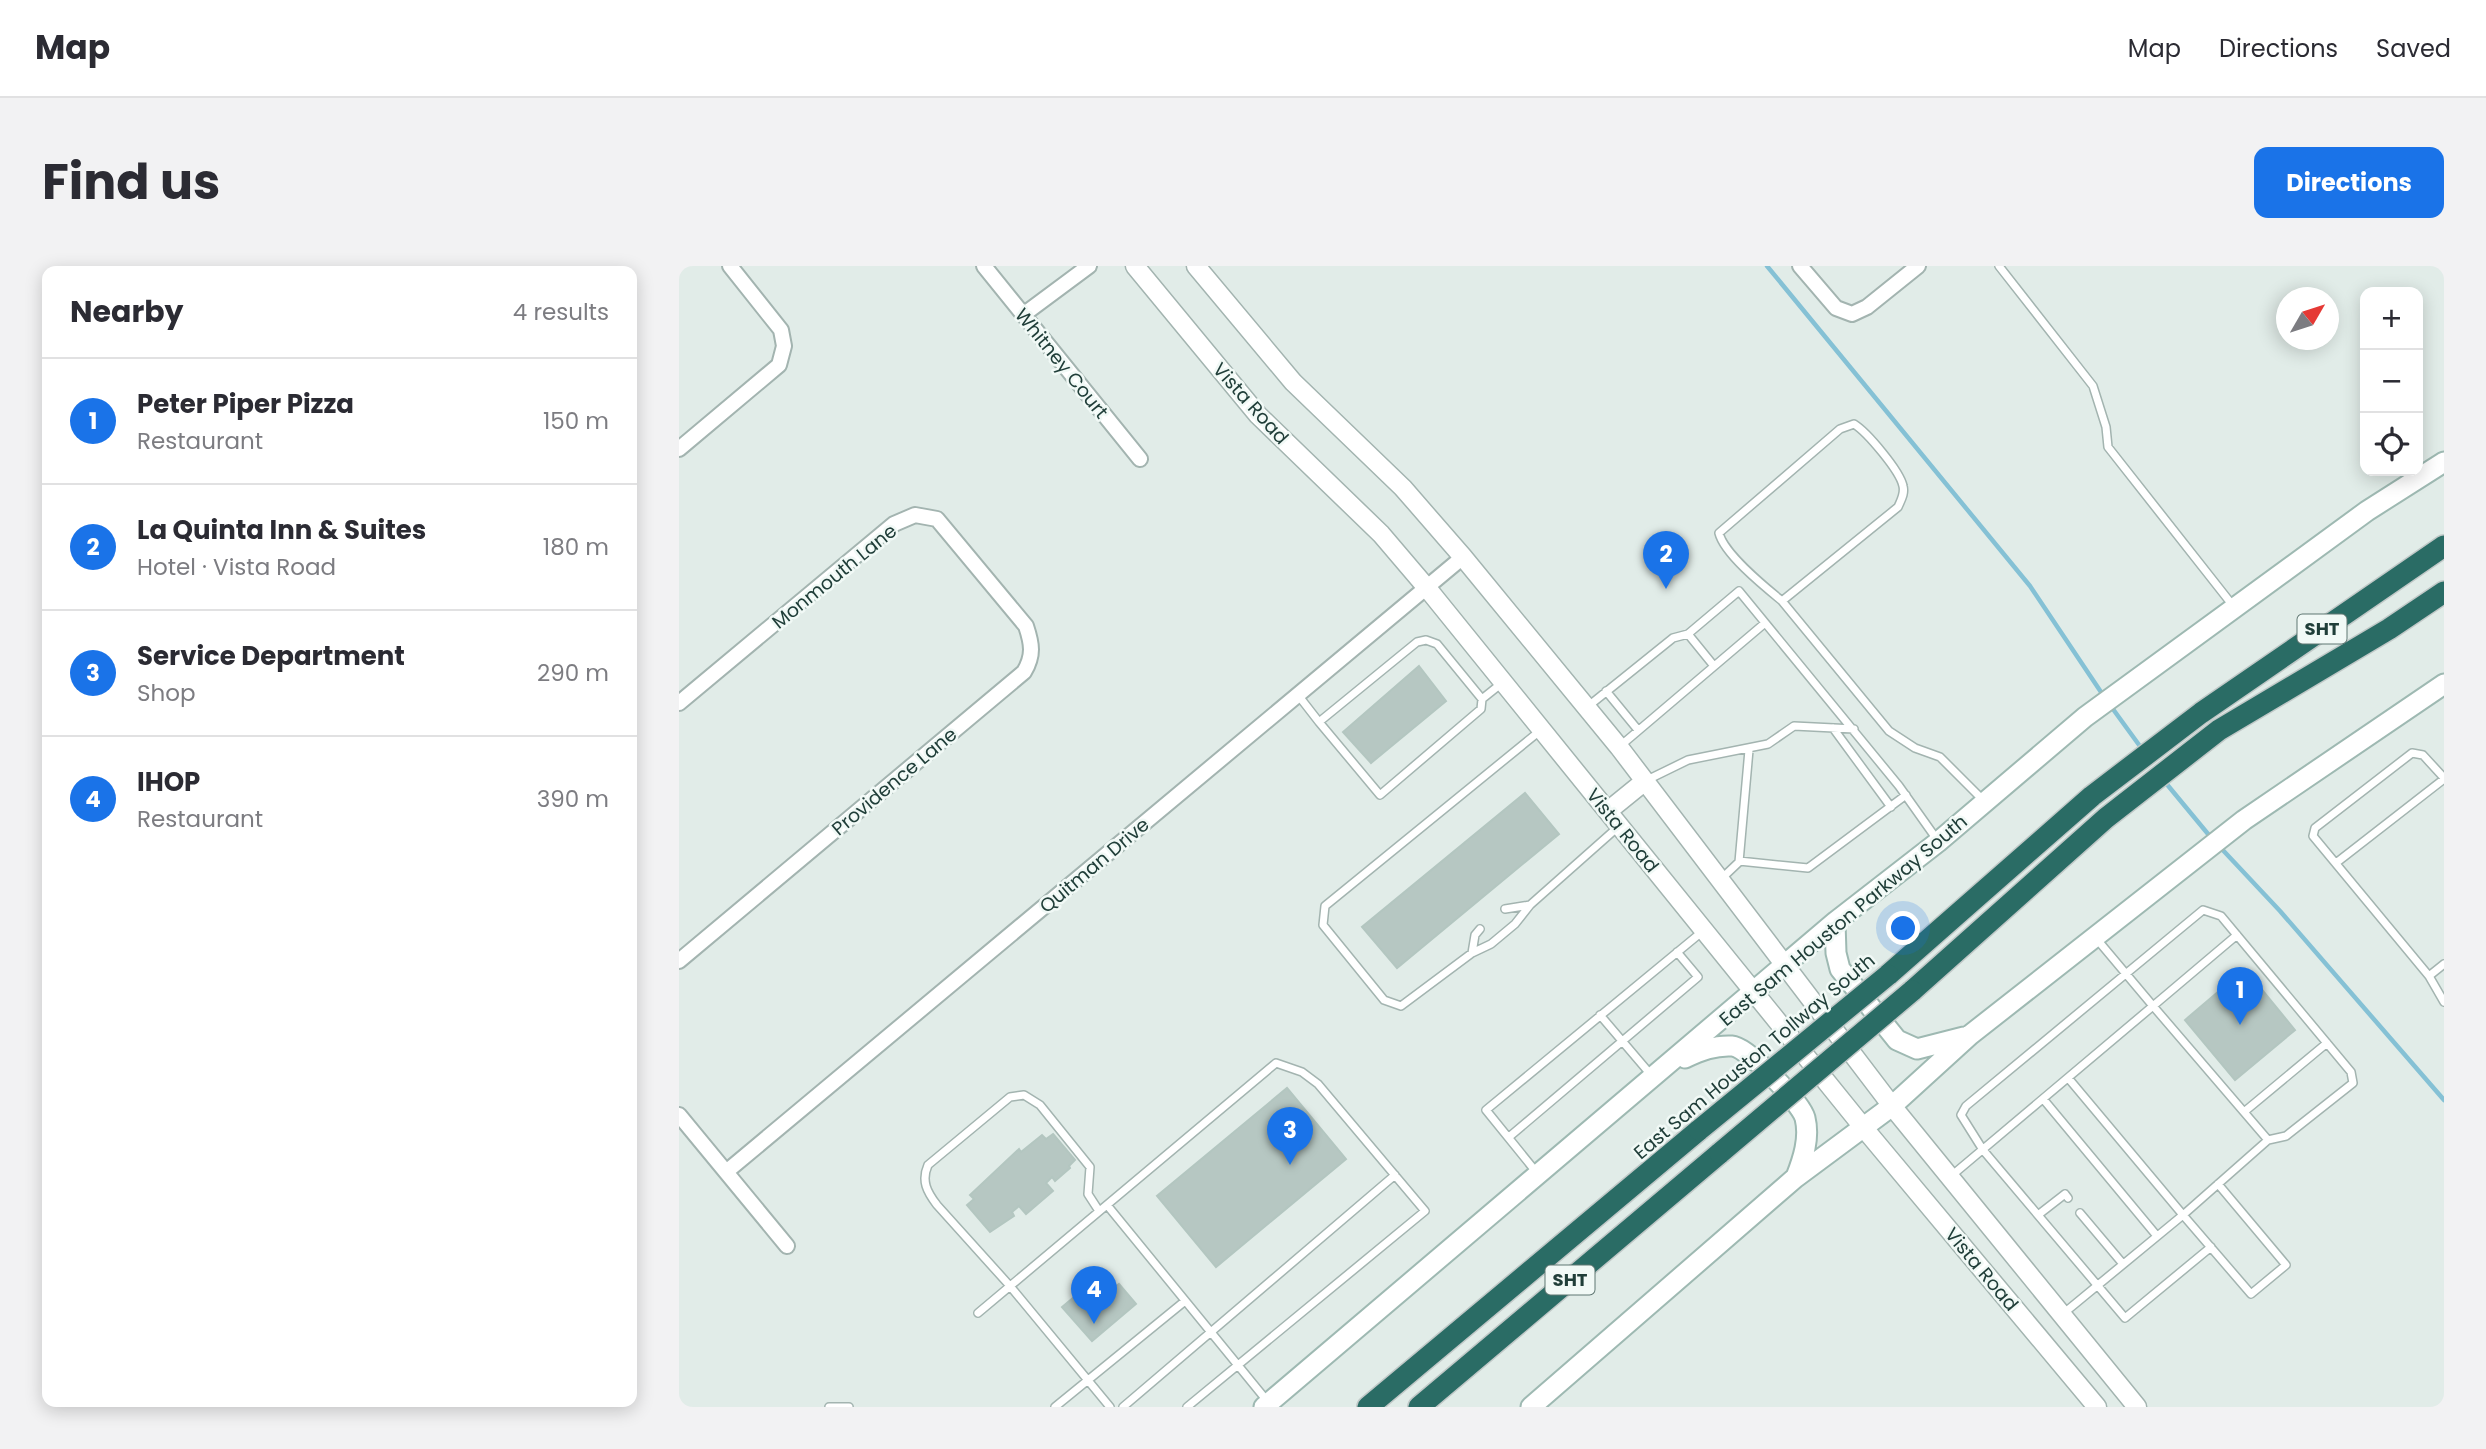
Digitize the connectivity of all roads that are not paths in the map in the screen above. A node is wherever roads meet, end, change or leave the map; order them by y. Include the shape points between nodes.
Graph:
1 (984, 266) edge
2 (1089, 266) edge
3 (1135, 266) edge
4 (1196, 266) edge
5 (1800, 266) edge
6 (1918, 266) edge
7 (1999, 266) edge
8 (733, 270) edge
9 (1023, 315) junction
10 (679, 449) edge
11 (1140, 459) dead end
12 (2444, 462) edge
13 (2444, 546) edge
14 (1463, 557) junction
15 (986, 577) joint
16 (1427, 588) junction
17 (2442, 594) edge
18 (1782, 601) junction
19 (2234, 607) junction
20 (1765, 623) junction
21 (1688, 634) junction
22 (1714, 666) junction
23 (1503, 682) junction
24 (2444, 684) edge
25 (1607, 691) junction
26 (1298, 695) junction
27 (1482, 699) junction
28 (679, 703) edge
29 (1586, 708) junction
30 (1319, 722) junction
31 (1833, 728) junction
32 (1542, 729) junction
33 (1854, 729) junction
34 (1638, 730) junction
35 (1619, 747) junction
36 (1749, 750) junction
37 (2444, 779) edge
38 (1645, 781) junction
39 (1906, 795) junction
40 (1985, 802) junction
41 (1891, 807) junction
42 (1608, 811) junction
43 (1619, 826) junction
44 (1938, 842) junction
45 (1739, 861) junction
46 (2336, 863) junction
47 (1719, 881) junction
48 (1530, 905) junction
49 (1505, 909) dead end
50 (1835, 922) junction
51 (1480, 929) dead end
52 (1706, 929) junction
53 (2237, 935) junction
54 (2095, 937) junction
55 (1677, 952) junction
56 (1472, 953) junction
57 (679, 961) edge
58 (1785, 964) junction
59 (2444, 964) edge
60 (2126, 974) junction
61 (2430, 976) junction
62 (1755, 993) junction
63 (2444, 1002) edge
64 (2153, 1006) junction
65 (1600, 1015) junction
66 (1969, 1035) junction
67 (1622, 1041) junction
68 (2327, 1043) junction
69 (1670, 1064) junction
70 (1654, 1077) junction
71 (2069, 1079) junction
72 (2044, 1100) junction
73 (1892, 1106) junction
74 (2244, 1112) junction
75 (679, 1115) edge
76 (1863, 1127) junction
77 (1509, 1137) junction
78 (2268, 1140) junction
79 (1983, 1150) junction
80 (726, 1172) junction
81 (1537, 1174) junction
82 (1395, 1175) junction
83 (1795, 1178) junction
84 (1949, 1178) junction
85 (2218, 1185) junction
86 (2068, 1198) dead end
87 (1107, 1205) junction
88 (1099, 1212) junction
89 (2080, 1213) dead end
90 (2183, 1215) junction
91 (2038, 1216) junction
92 (2157, 1236) junction
93 (787, 1247) dead end
94 (2211, 1247) junction
95 (2123, 1264) junction
96 (1010, 1286) junction
97 (2097, 1286) junction
98 (1185, 1301) junction
99 (978, 1313) dead end
100 (2061, 1315) junction
101 (1211, 1332) junction
102 (2038, 1336) junction
103 (1238, 1365) junction
104 (1087, 1380) junction
105 (1267, 1405) edge
106 (829, 1407) edge
107 (849, 1407) edge
108 (1055, 1407) edge
109 (1110, 1407) edge
110 (1123, 1407) edge
111 (1187, 1407) edge
112 (1368, 1407) edge
113 (1419, 1407) edge
114 (1531, 1407) edge
115 (2097, 1407) edge
116 (2137, 1407) edge

1 - 9 street, Whitney Court
2 - 9 street
3 - 16 street, Vista Road via 1258,415 1381,534
4 - 14 street, Vista Road via 1293,382 1403,488
5 - 6 street via 1836,309 1852,314
7 - 19 lane via 2093,386 2108,447
8 - 10 street via 781,330 784,346 779,365
9 - 11 street, Whitney Court
12 - 19 main road, East Sam Houston Parkway South
13 - 112 highway, East Sam Houston Tollway South / SHT, bridge via 2200,713 2092,796 1888,975
14 - 16 street, Quitman Drive
14 - 29 street, Vista Road
15 - 28 street, Monmouth Lane via 937,519 915,515 894,524
15 - 57 street, Providence Lane via 1026,626 1033,645 1024,672
16 - 23 street, Vista Road
16 - 26 street, Quitman Drive
17 - 113 highway, SHT, bridge via 2219,730 2106,818 1912,991
18 - 18 lane via 1898,507 1903,497 1900,478 1864,430 1854,425 1840,429 1719,533 1761,584
18 - 40 lane via 1889,731 1940,758
19 - 40 main road, East Sam Houston Parkway South via 2085,717
20 - 21 lane via 1739,591
20 - 22 lane
20 - 33 lane
21 - 22 lane
21 - 25 lane via 1673,638
22 - 34 lane
23 - 27 lane
23 - 32 street, Vista Road
24 - 54 main road via 2244,820
25 - 29 lane
25 - 34 lane
26 - 30 lane
26 - 80 street, Quitman Drive
27 - 30 lane via 1437,644 1426,640 1417,642
27 - 30 lane via 1481,709 1380,795
29 - 35 street, Vista Road
31 - 33 lane
31 - 36 lane via 1794,726
31 - 41 lane
32 - 42 street, Vista Road
32 - 56 lane via 1325,906 1323,925 1384,1000 1401,1006
33 - 39 lane
34 - 35 lane
35 - 38 street, Vista Road
36 - 38 lane via 1688,760
36 - 45 lane
37 - 46 lane
37 - 46 lane via 2423,755 2412,753 2315,828 2313,836
38 - 42 street
38 - 47 street, Vista Road
39 - 41 lane
39 - 44 lane
40 - 44 main road, East Sam Houston Parkway South
41 - 45 lane via 1808,868
42 - 43 street, Vista Road
43 - 48 lane
43 - 52 street, Vista Road
44 - 50 main road, East Sam Houston Parkway South
45 - 47 lane
46 - 61 lane
47 - 58 street, Vista Road
48 - 49 lane
48 - 56 lane via 1491,944
50 - 58 main road, East Sam Houston Parkway South
50 - 66 main road via 1840,969 1897,1040 1917,1049
51 - 56 lane
52 - 55 lane
52 - 62 street, Vista Road
53 - 60 lane via 2221,916 2203,910
53 - 64 lane
53 - 68 lane
54 - 60 lane
54 - 66 main road
55 - 65 lane
55 - 67 lane via 1698,977
58 - 62 main road, East Sam Houston Parkway South
58 - 73 street, Vista Road
59 - 61 lane
60 - 64 lane
60 - 79 lane via 1966,1106 1961,1115 1964,1125
61 - 63 lane
62 - 69 main road, East Sam Houston Parkway South
62 - 76 street, Vista Road
64 - 71 lane
64 - 74 lane
65 - 67 lane
65 - 77 lane via 1486,1110
66 - 73 main road
67 - 70 lane
67 - 77 lane
68 - 74 lane
68 - 78 lane via 2351,1072 2353,1083 2286,1136
69 - 70 main road, East Sam Houston Parkway South
69 - 83 main road via 1706,1049 1734,1046 1750,1054 1804,1115 1807,1135
70 - 81 main road, East Sam Houston Parkway South
71 - 72 lane
71 - 90 lane
72 - 79 lane
72 - 92 lane
73 - 76 main road
73 - 84 street, Vista Road
74 - 78 lane
75 - 80 street
76 - 83 main road
76 - 102 street, Vista Road
77 - 81 lane
78 - 85 lane
79 - 84 lane
79 - 91 lane
80 - 93 street
81 - 105 main road, East Sam Houston Parkway South
82 - 87 lane via 1318,1084 1302,1072 1276,1063
82 - 101 lane
82 - 103 lane via 1425,1211
83 - 114 main road
84 - 100 street, Vista Road
85 - 90 lane
85 - 94 lane via 2286,1265 2251,1294
86 - 91 lane via 2065,1194
87 - 88 lane
87 - 98 lane
88 - 96 lane
88 - 96 lane via 1088,1194 1090,1167 1040,1105 1017,1094 928,1165 924,1182 937,1205
89 - 95 lane
90 - 92 lane
90 - 94 lane
91 - 97 lane
92 - 95 lane
94 - 97 lane via 2125,1318
95 - 97 lane
96 - 99 lane
96 - 104 lane
97 - 100 lane
98 - 101 lane
98 - 104 lane
100 - 102 street
100 - 116 street, Vista Road
101 - 103 lane
101 - 110 lane
102 - 115 street, Vista Road
103 - 105 lane
103 - 111 lane
104 - 108 lane
104 - 109 lane
106 - 107 lane

